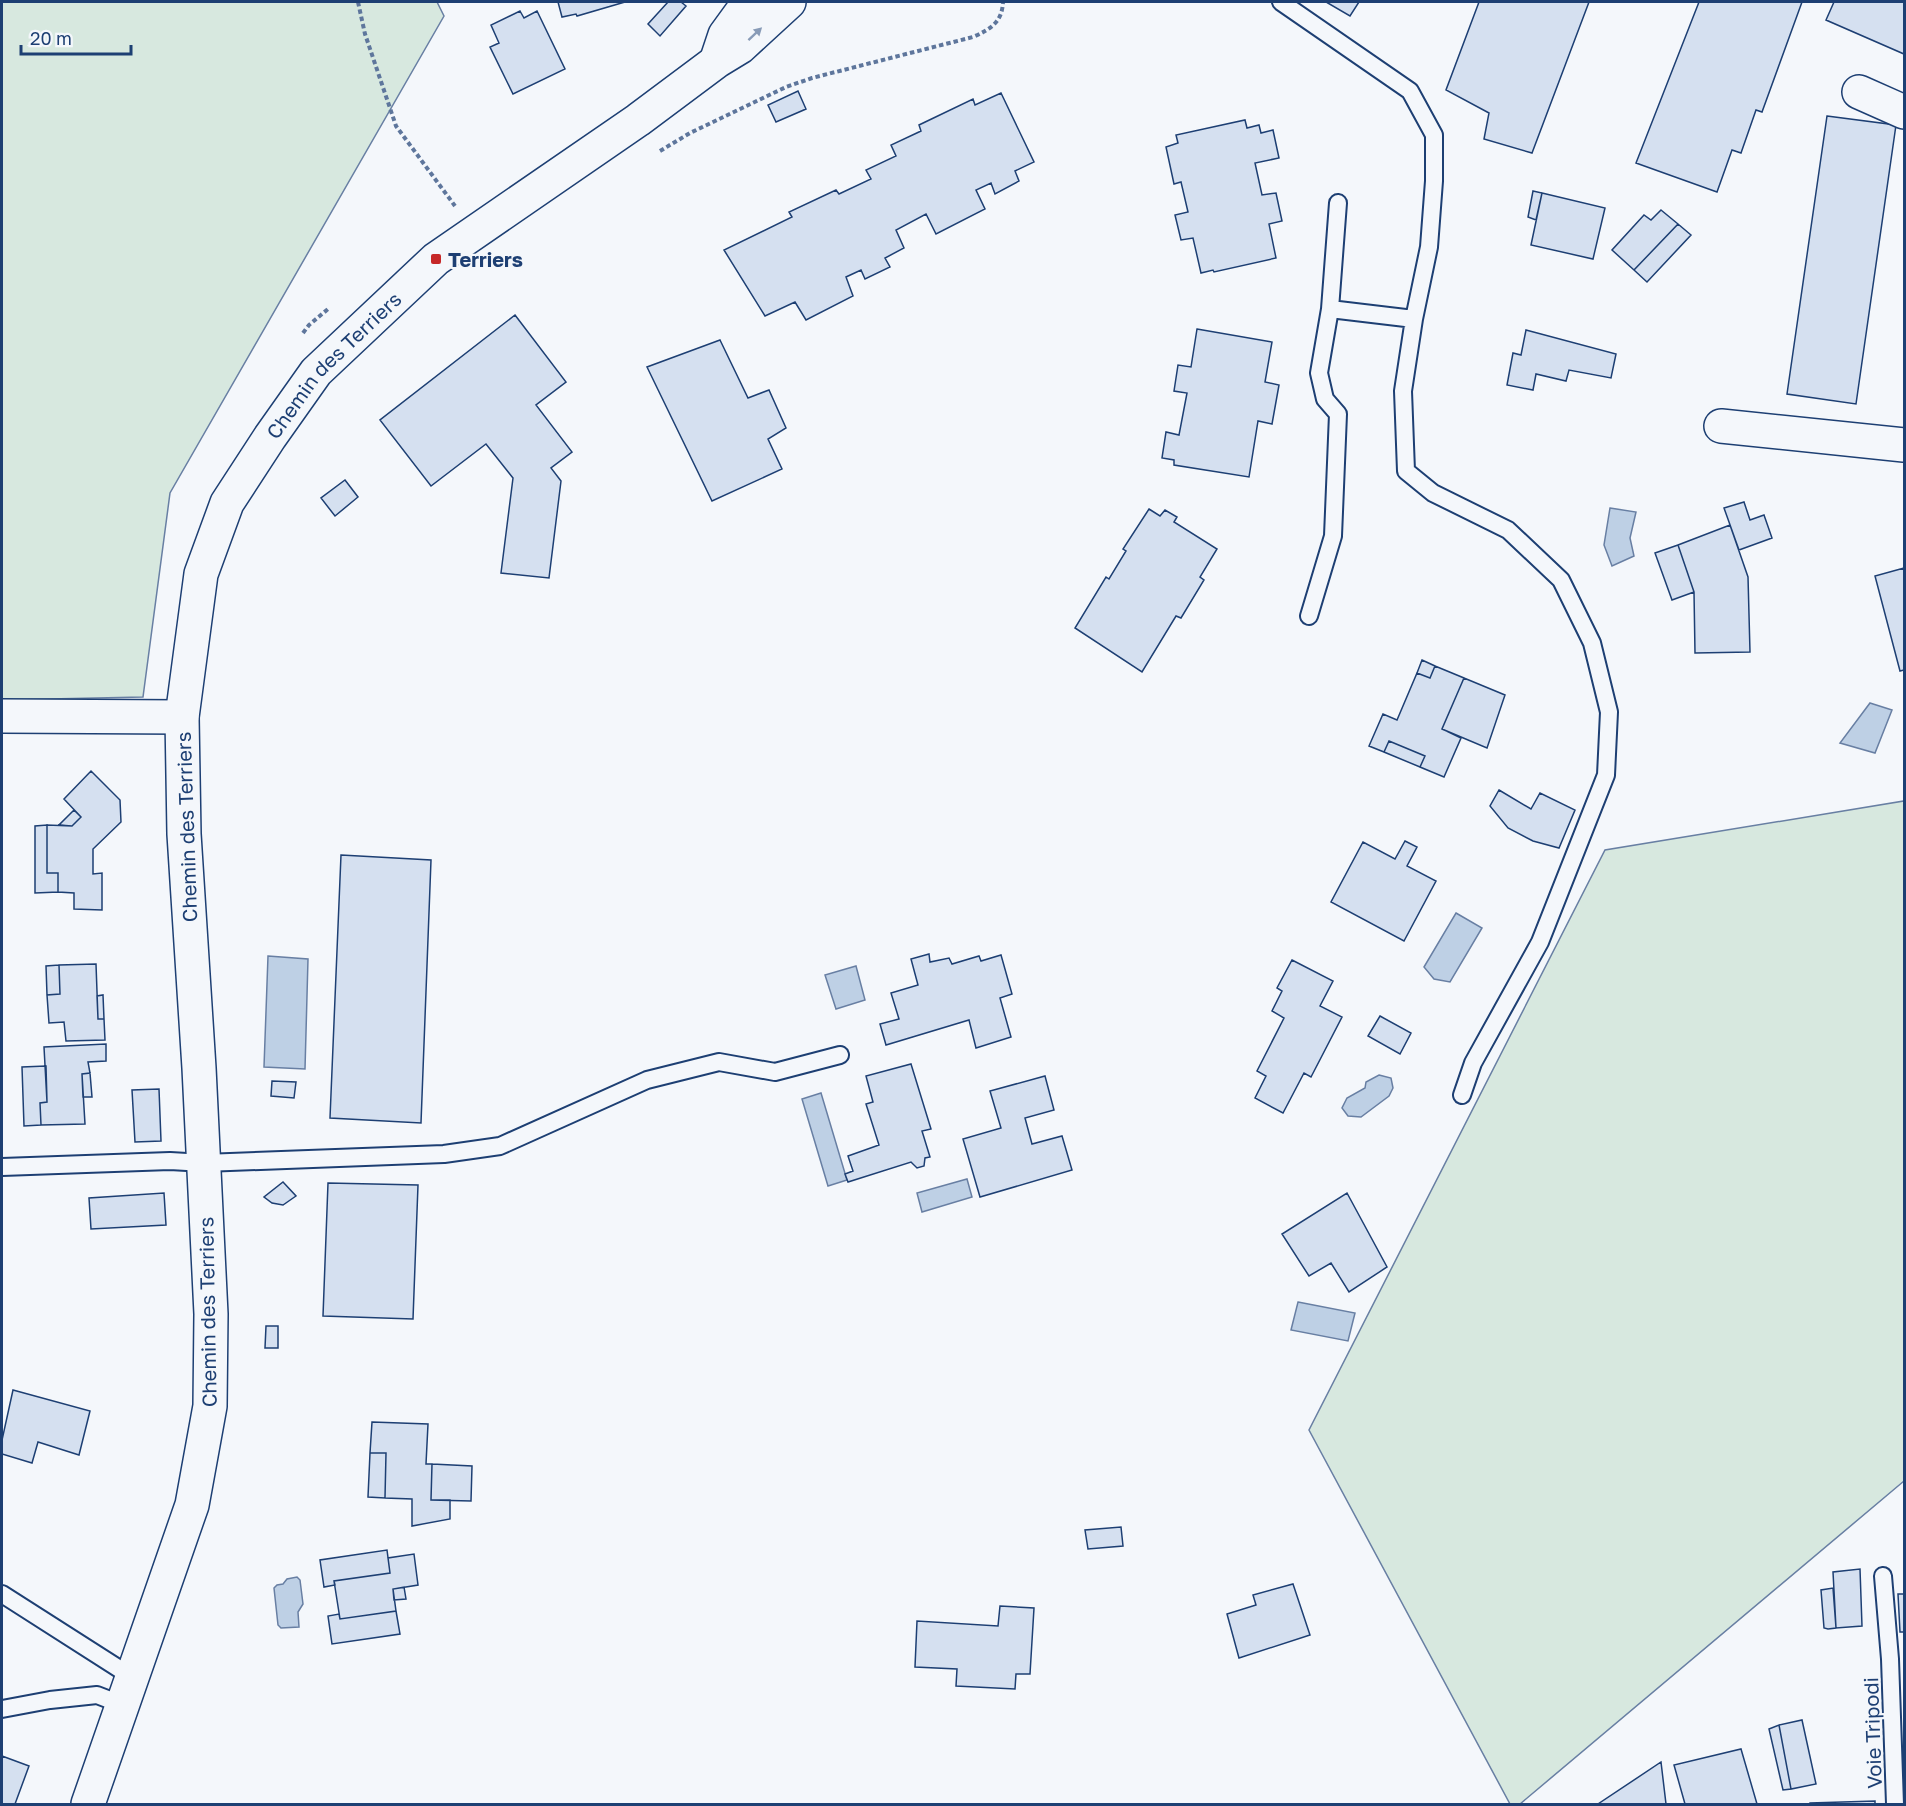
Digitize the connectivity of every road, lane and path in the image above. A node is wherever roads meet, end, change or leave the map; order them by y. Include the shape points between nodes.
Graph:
1 (358, 2) edge
2 (749, 2) edge
3 (789, 2) edge
4 (1003, 2) edge
5 (1281, 2) edge
6 (717, 61) junction
7 (1859, 92) dead end
8 (1905, 112) edge
9 (650, 157) dead end
10 (1338, 203) dead end
11 (476, 232) junction
12 (334, 303) dead end
13 (1330, 309) junction
14 (1414, 319) junction
15 (302, 334) dead end
16 (1722, 426) dead end
17 (1905, 445) edge
18 (1309, 616) dead end
19 (2, 716) edge
20 (182, 717) junction
21 (840, 1055) dead end
22 (1462, 1095) dead end
23 (204, 1162) junction
24 (2, 1167) edge
25 (1883, 1576) dead end
26 (2, 1594) edge
27 (1897, 1660) edge
28 (127, 1691) junction
29 (2, 1709) edge
30 (88, 1804) edge
31 (1895, 1804) edge

1 - 11 path via 364,34 396,126
2 - 6 street via 725,35
6 -> 3 street, Chemin des Terriers via 740,47
4 - 9 path via 1000,19 973,37 786,87 690,133
5 - 14 lane via 1410,91 1434,135 1429,247
6 - 11 street, Chemin des Terriers
7 - 8 street
10 - 13 lane
11 - 20 street, Chemin des Terriers via 429,265 316,372 227,503 201,574
12 - 15 path
13 - 14 lane
13 - 18 lane via 1319,373 1325,399 1338,414 1333,536
14 - 22 lane via 1403,391 1406,471 1433,493 1508,530 1561,580 1592,643 1610,712 1606,775 1540,942 1473,1063
16 - 17 street
19 - 20 street
20 - 23 street, Chemin des Terriers via 184,834
21 - 23 lane via 775,1072 719,1062 647,1080 500,1146 444,1154
23 - 24 lane
23 - 28 street, Chemin des Terriers via 211,1314 210,1406 192,1505
25 - 27 lane, Voie Tripodi
26 - 28 lane
27 - 31 lane, Voie Tripodi
28 - 29 lane
28 - 30 street, Chemin des Terriers

